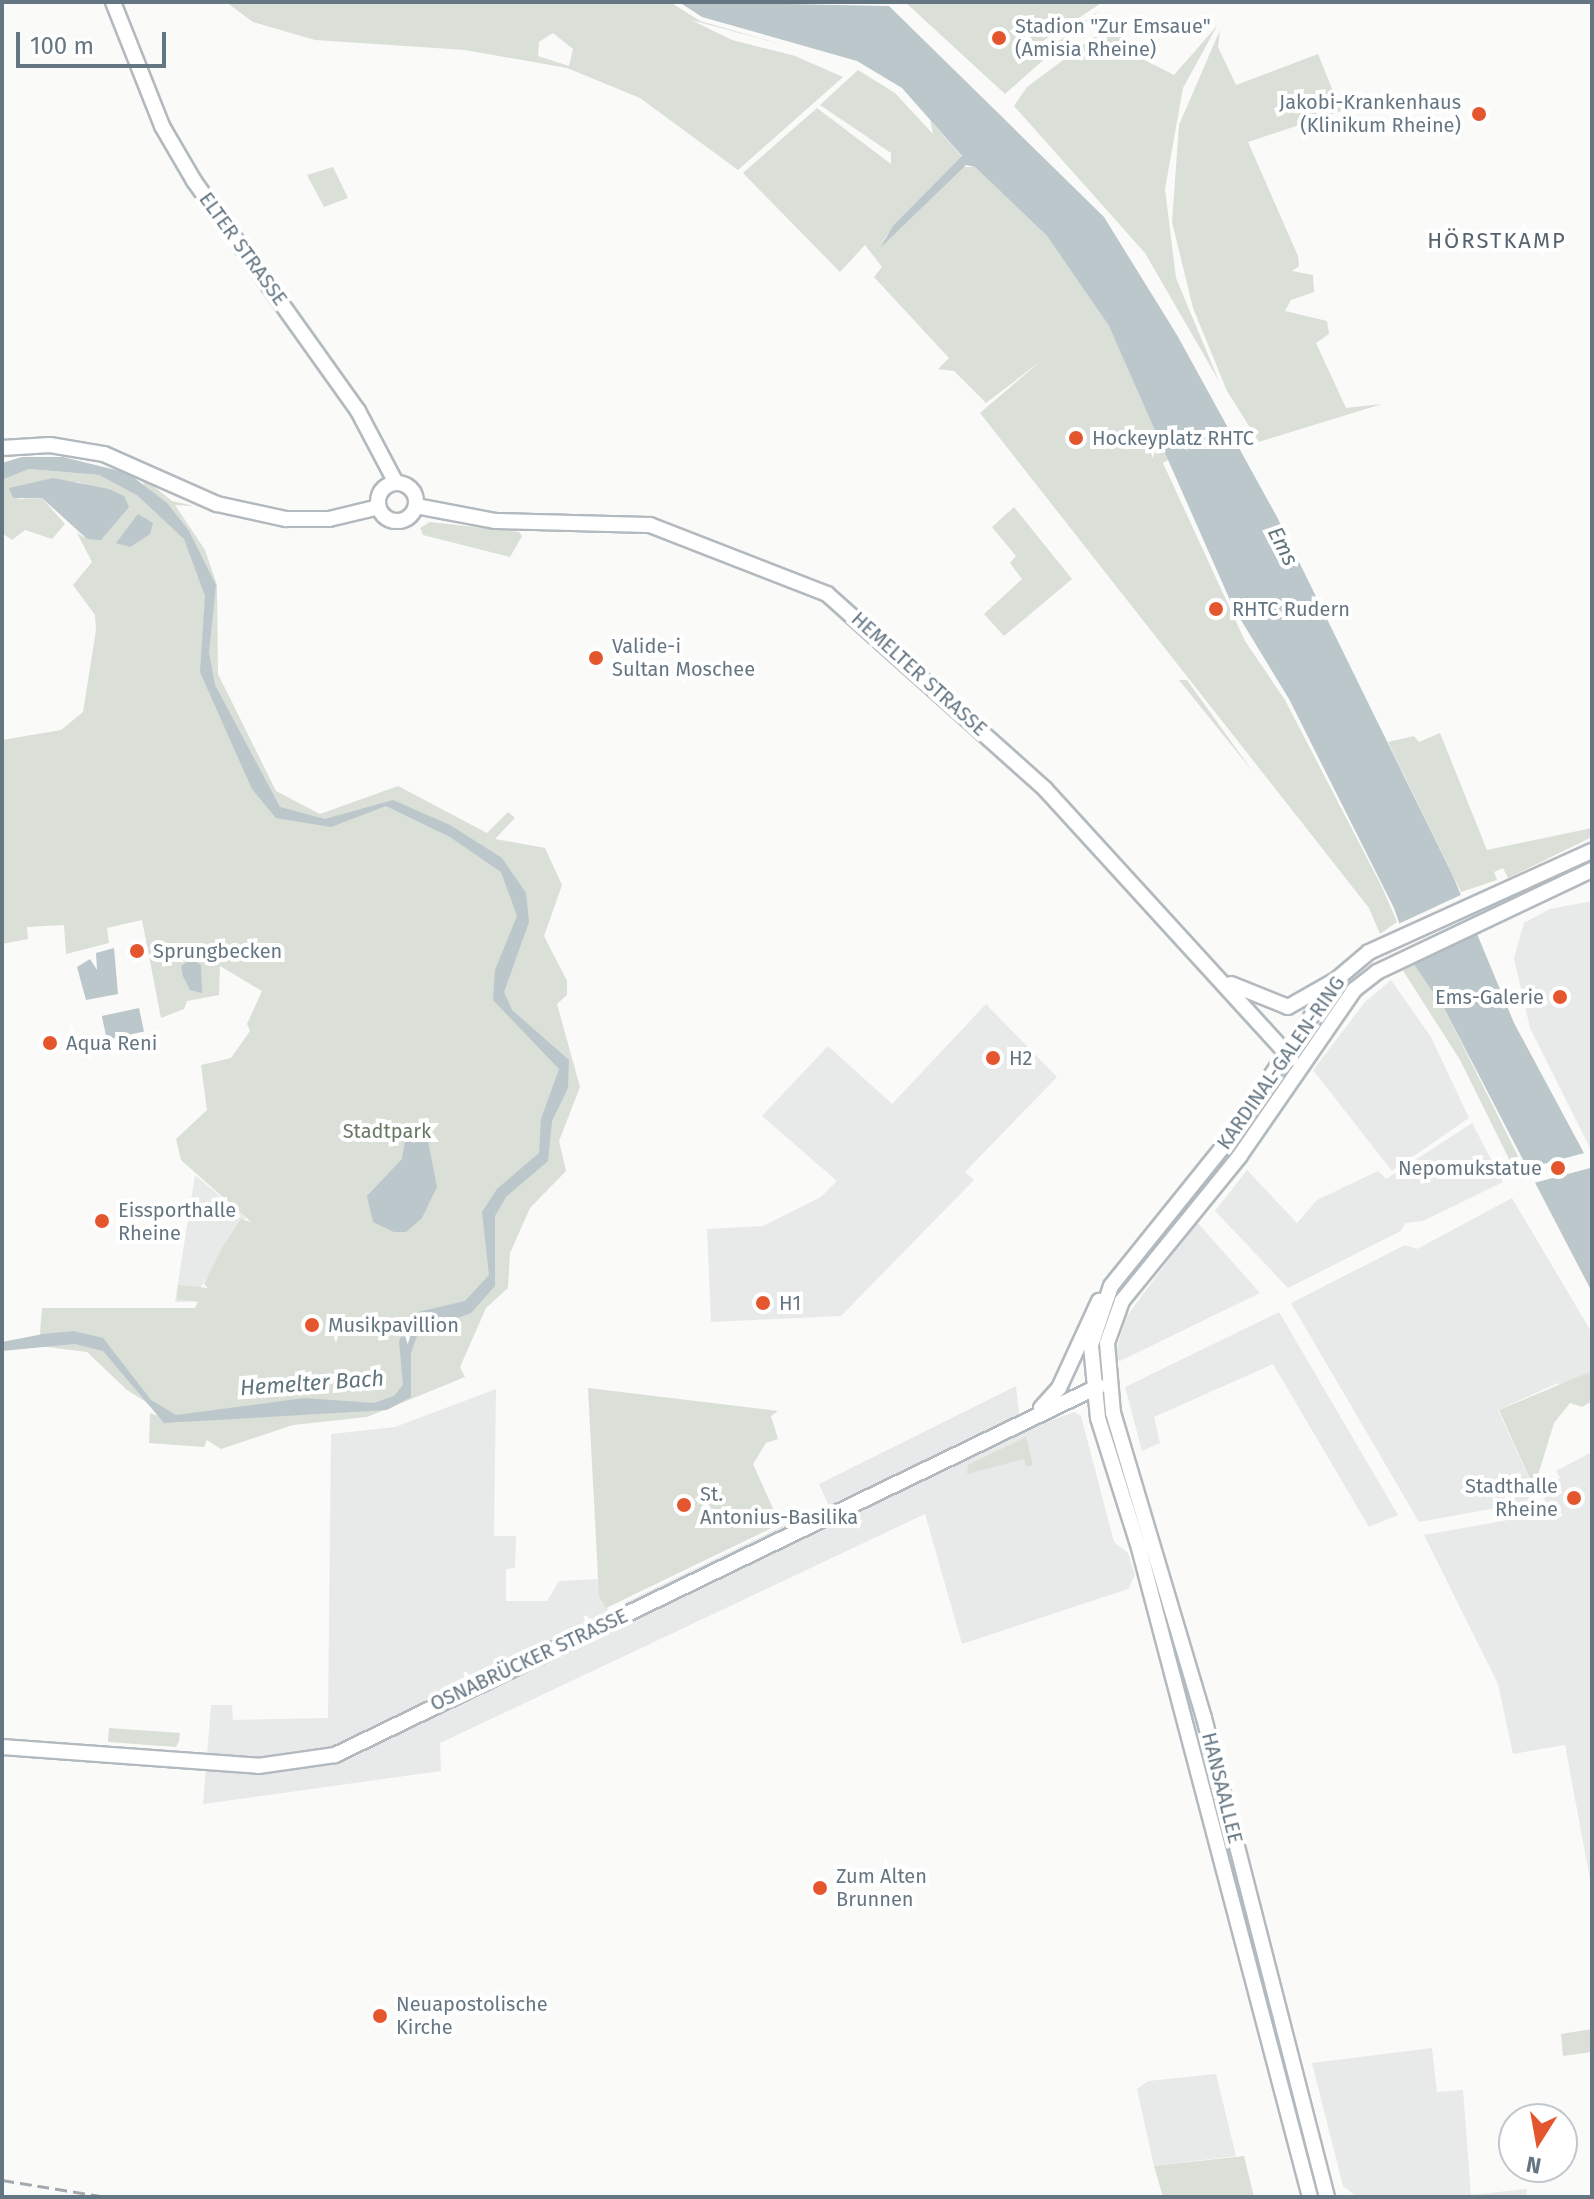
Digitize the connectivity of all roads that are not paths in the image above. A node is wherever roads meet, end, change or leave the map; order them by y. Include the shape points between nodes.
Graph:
1 (113, 2) edge
2 (2, 448) edge
3 (396, 483) junction
4 (416, 506) junction
5 (379, 507) junction
6 (1592, 851) edge
7 (1592, 870) edge
8 (1337, 979) junction
9 (1224, 980) junction
10 (1287, 1052) junction
11 (1298, 1067) junction
12 (1111, 1286) junction
13 (1107, 1382) junction
14 (1092, 1390) junction
15 (1025, 1421) junction
16 (2, 1747) edge
17 (1310, 2197) edge
18 (1327, 2197) edge

1 - 3 main road, ELTER STRASSE via 162,126 194,181 358,411
2 - 5 main road via 50,445 92,451 217,504 286,519 329,519
3 - 4 main road via 412,490
3 - 5 main road via 382,491
4 - 5 main road via 401,521 387,519
4 - 9 main road, HEMELTER STRASSE via 495,521 650,525 765,565 827,594 1045,789
6 - 8 main road, KARDINAL-GALEN-RING via 1369,952
7 - 11 main road, KARDINAL-GALEN-RING via 1377,972 1343,1003
8 - 9 main road via 1288,1007
8 - 10 main road, KARDINAL-GALEN-RING
9 - 10 main road, HEMELTER STRASSE
10 - 11 main road, HEMELTER STRASSE
10 - 12 main road, KARDINAL-GALEN-RING via 1222,1148
11 - 13 main road, KARDINAL-GALEN-RING via 1239,1157 1122,1301 1107,1343
12 - 14 main road, KARDINAL-GALEN-RING via 1091,1345
12 - 15 main road, OSNABRÜCKER STRASSE via 1089,1315 1059,1388
13 - 14 main road, OSNABRÜCKER STRASSE
13 - 18 main road, HANSAALLEE via 1204,1718
14 - 15 main road, OSNABRÜCKER STRASSE
14 - 17 main road, HANSAALLEE
15 - 16 main road, OSNABRÜCKER STRASSE via 335,1755 258,1766

